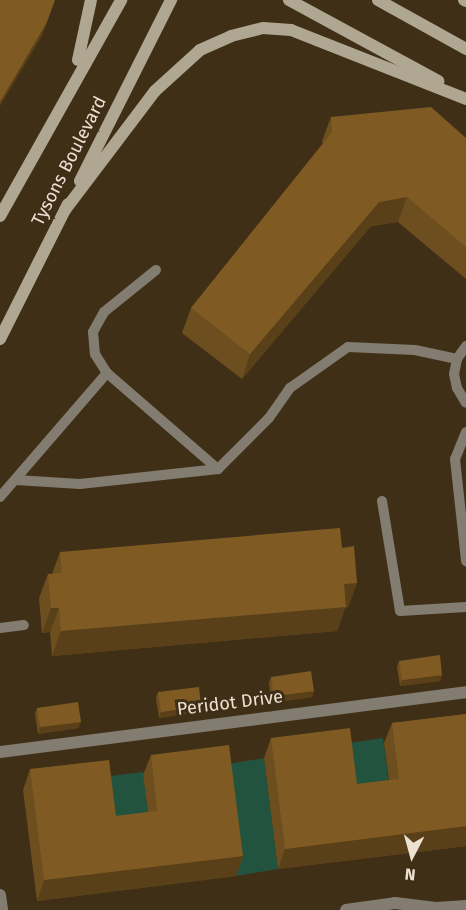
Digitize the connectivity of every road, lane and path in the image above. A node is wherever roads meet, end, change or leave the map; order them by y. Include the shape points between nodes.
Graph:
1 (92, 0) edge
2 (121, 0) edge
3 (171, 0) edge
4 (289, 0) edge
5 (378, 0) edge
6 (466, 49) edge
7 (466, 98) edge
8 (63, 99) junction
9 (65, 210) junction
10 (0, 216) edge
11 (156, 270) dead end
12 (0, 339) edge
13 (466, 346) edge
14 (457, 359) junction
15 (106, 373) junction
16 (466, 403) edge
17 (466, 432) edge
18 (218, 470) junction
19 (16, 480) junction
20 (0, 497) edge
21 (382, 501) dead end
22 (466, 561) edge
23 (466, 607) edge
24 (24, 625) dead end
25 (0, 628) edge
26 (466, 692) edge
27 (0, 752) edge
28 (0, 896) edge
29 (466, 906) edge
30 (436, 909) edge
31 (2, 910) edge
32 (346, 910) edge

1 - 8 main road via 84,45
2 - 8 main road, Tysons Boulevard
3 - 9 main road, Tysons Boulevard
4 - 7 main road via 400,57
5 - 6 main road
7 - 9 main road via 291,30 263,28 231,36 200,50 155,91
8 - 10 main road, Tysons Boulevard
9 - 12 main road, Tysons Boulevard
11 - 15 lane via 119,297 104,312 93,332 95,354
13 - 14 lane
14 - 16 lane via 457,388
14 - 18 lane via 415,350 348,347 290,387 269,418
15 - 18 lane
15 - 19 lane
17 - 22 lane via 455,459
18 - 19 lane via 80,484
19 - 20 lane
21 - 23 lane via 400,611
24 - 25 lane
26 - 27 street, Peridot Drive
28 - 31 street
29 - 30 street
30 - 32 street via 395,903

